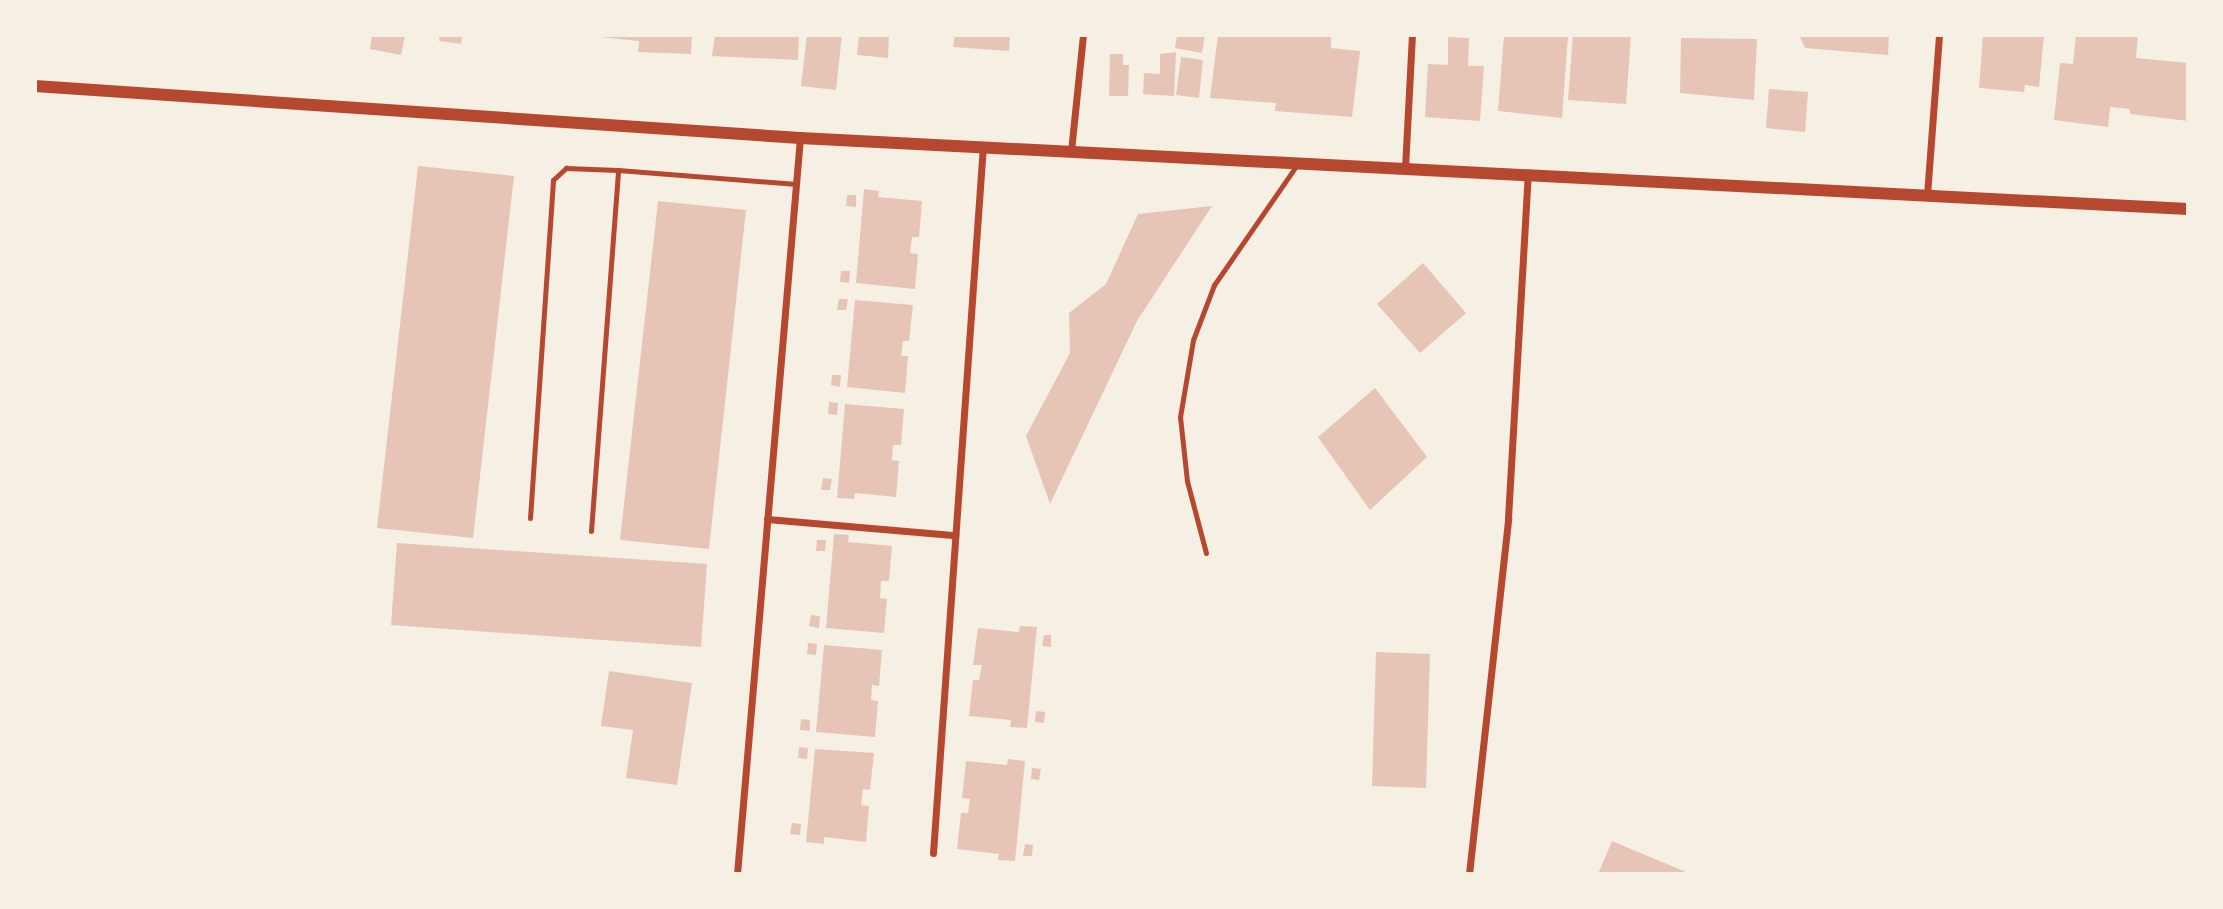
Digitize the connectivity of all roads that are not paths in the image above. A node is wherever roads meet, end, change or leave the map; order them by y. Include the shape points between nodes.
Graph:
1 (1083, 35) edge
2 (1412, 35) edge
3 (1939, 35) edge
4 (35, 86) edge
5 (800, 138) junction
6 (983, 145) junction
7 (1071, 151) junction
8 (1298, 162) junction
9 (1405, 168) junction
10 (618, 170) junction
11 (1528, 174) junction
12 (796, 184) junction
13 (1927, 195) junction
14 (2188, 209) edge
15 (530, 518) dead end
16 (767, 519) junction
17 (591, 531) dead end
18 (955, 535) junction
19 (1206, 553) dead end
20 (933, 853) dead end
21 (737, 874) edge
22 (1469, 874) edge

1 - 7 street
2 - 9 street
3 - 13 street
4 - 5 street
5 - 6 street
5 - 12 street
6 - 7 street
6 - 18 street
7 - 8 street
8 - 9 street
8 - 19 lane via 1214,285 1193,340 1180,417 1187,481
9 - 11 street
10 - 12 lane
10 - 15 lane via 566,168 553,180
10 - 17 lane
11 - 13 street
11 - 22 street via 1507,517
12 - 16 street
13 - 14 street
16 - 18 street
16 - 21 street
18 - 20 street

